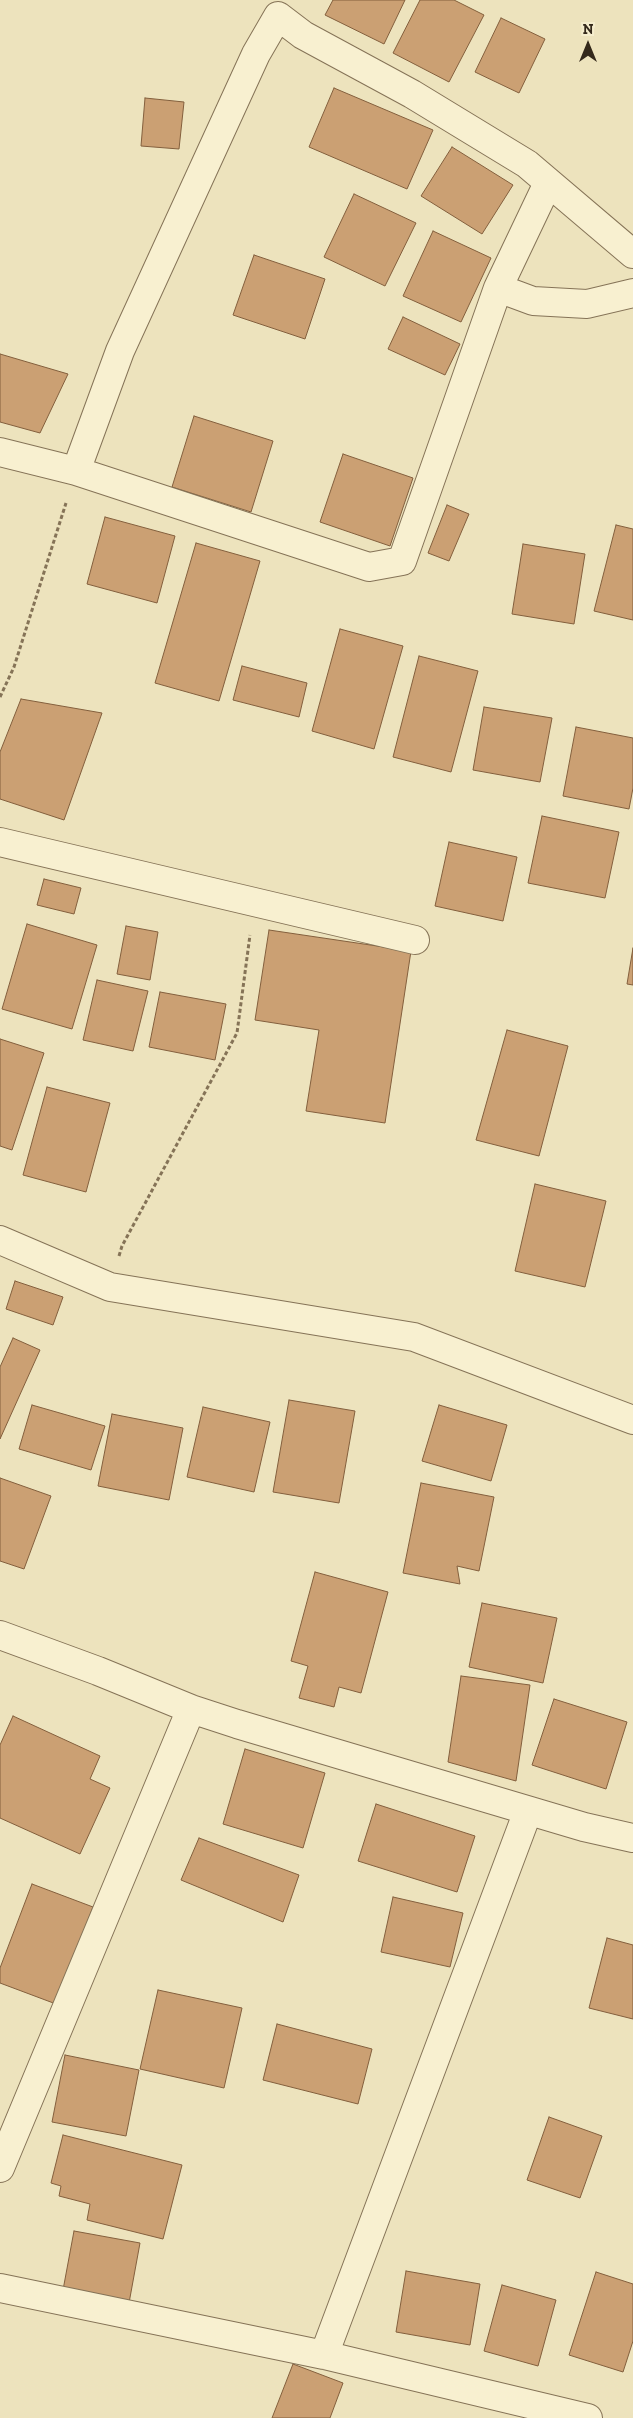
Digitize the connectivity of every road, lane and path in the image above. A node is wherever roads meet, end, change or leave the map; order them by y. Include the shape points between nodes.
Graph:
1 (282, 8) edge
2 (548, 182) junction
3 (633, 254) edge
4 (498, 288) junction
5 (633, 293) edge
6 (0, 452) edge
7 (76, 471) junction
8 (0, 697) edge
9 (0, 842) edge
10 (255, 902) junction
11 (415, 940) dead end
12 (0, 1240) edge
13 (110, 1288) junction
14 (633, 1420) edge
15 (0, 1635) edge
16 (191, 1710) junction
17 (528, 1811) junction
18 (633, 1838) edge
19 (0, 2168) edge
20 (0, 2288) edge
21 (324, 2355) junction
22 (588, 2418) edge

1 - 2 street via 303,35 412,94 527,164
1 - 7 street via 256,54 120,351
2 - 3 street
2 - 4 street
4 - 5 street via 533,301 587,304
4 - 7 street via 402,561 369,567
6 - 7 street
7 - 8 path via 14,667
9 - 10 street
10 - 11 street
10 - 13 path via 238,1032 122,1246
12 - 13 street
13 - 14 street via 414,1337
15 - 16 street
16 - 17 street
16 - 19 street
17 - 18 street
17 - 21 street
20 - 21 street
21 - 22 street

